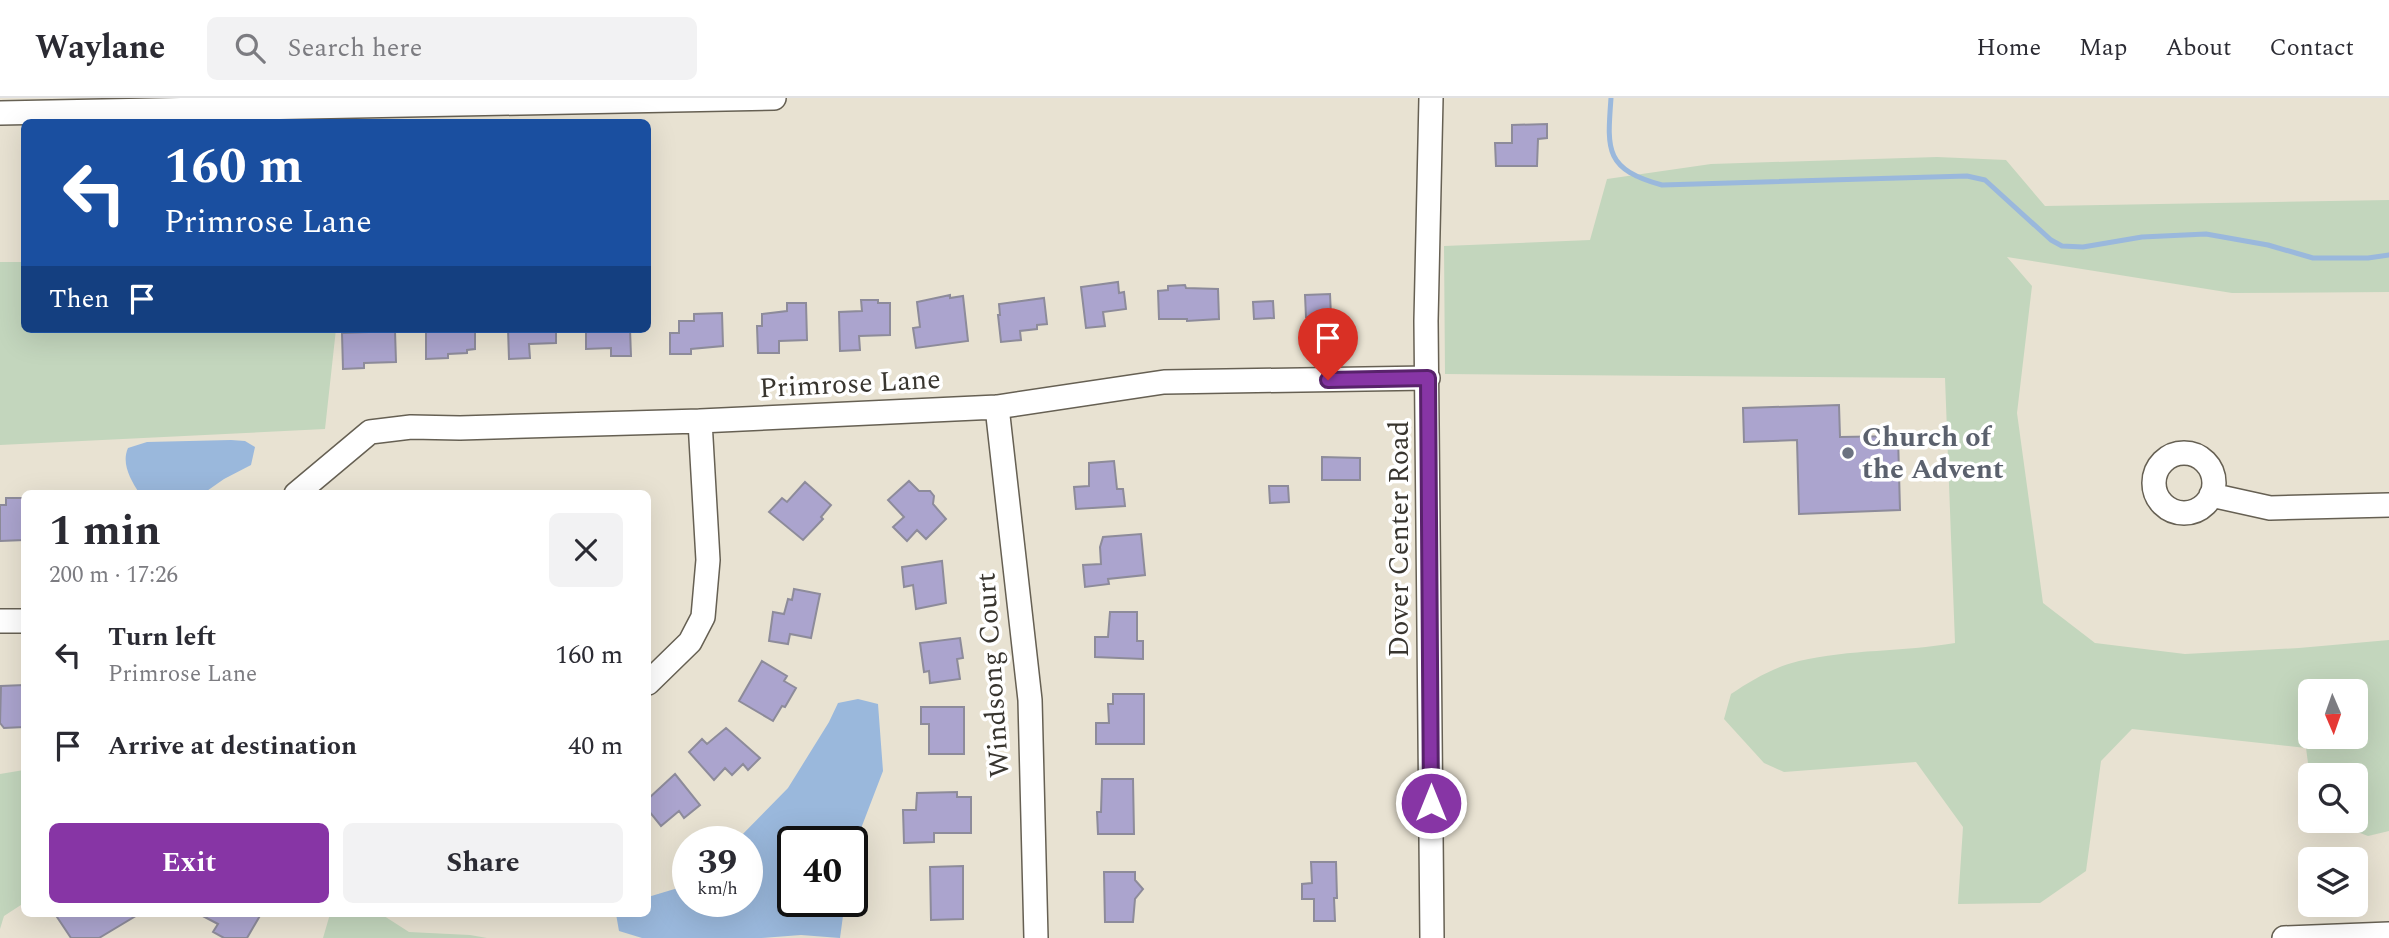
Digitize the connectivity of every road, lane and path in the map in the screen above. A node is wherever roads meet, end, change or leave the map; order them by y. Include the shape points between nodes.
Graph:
1 (774, 98) edge
2 (1431, 98) edge
3 (0, 113) edge
4 (1428, 378) junction
5 (997, 407) junction
6 (700, 421) junction
7 (301, 490) edge
8 (2211, 495) dead end
9 (2389, 505) edge
10 (0, 621) edge
11 (21, 621) edge
12 (651, 680) edge
13 (2389, 933) edge
14 (1035, 938) edge
15 (1432, 938) edge
16 (2284, 938) edge

1 - 3 street
2 - 4 street, Dover Center Road
4 - 5 street, Primrose Lane via 1164,382
4 - 15 street, Dover Center Road
5 - 6 street, Primrose Lane
5 - 14 street, Windsong Court via 1030,700
6 - 7 street, Primrose Lane via 411,427 370,432
6 - 12 street via 708,560 703,617 690,642
8 - 9 street via 2270,508
10 - 11 street
13 - 16 street

